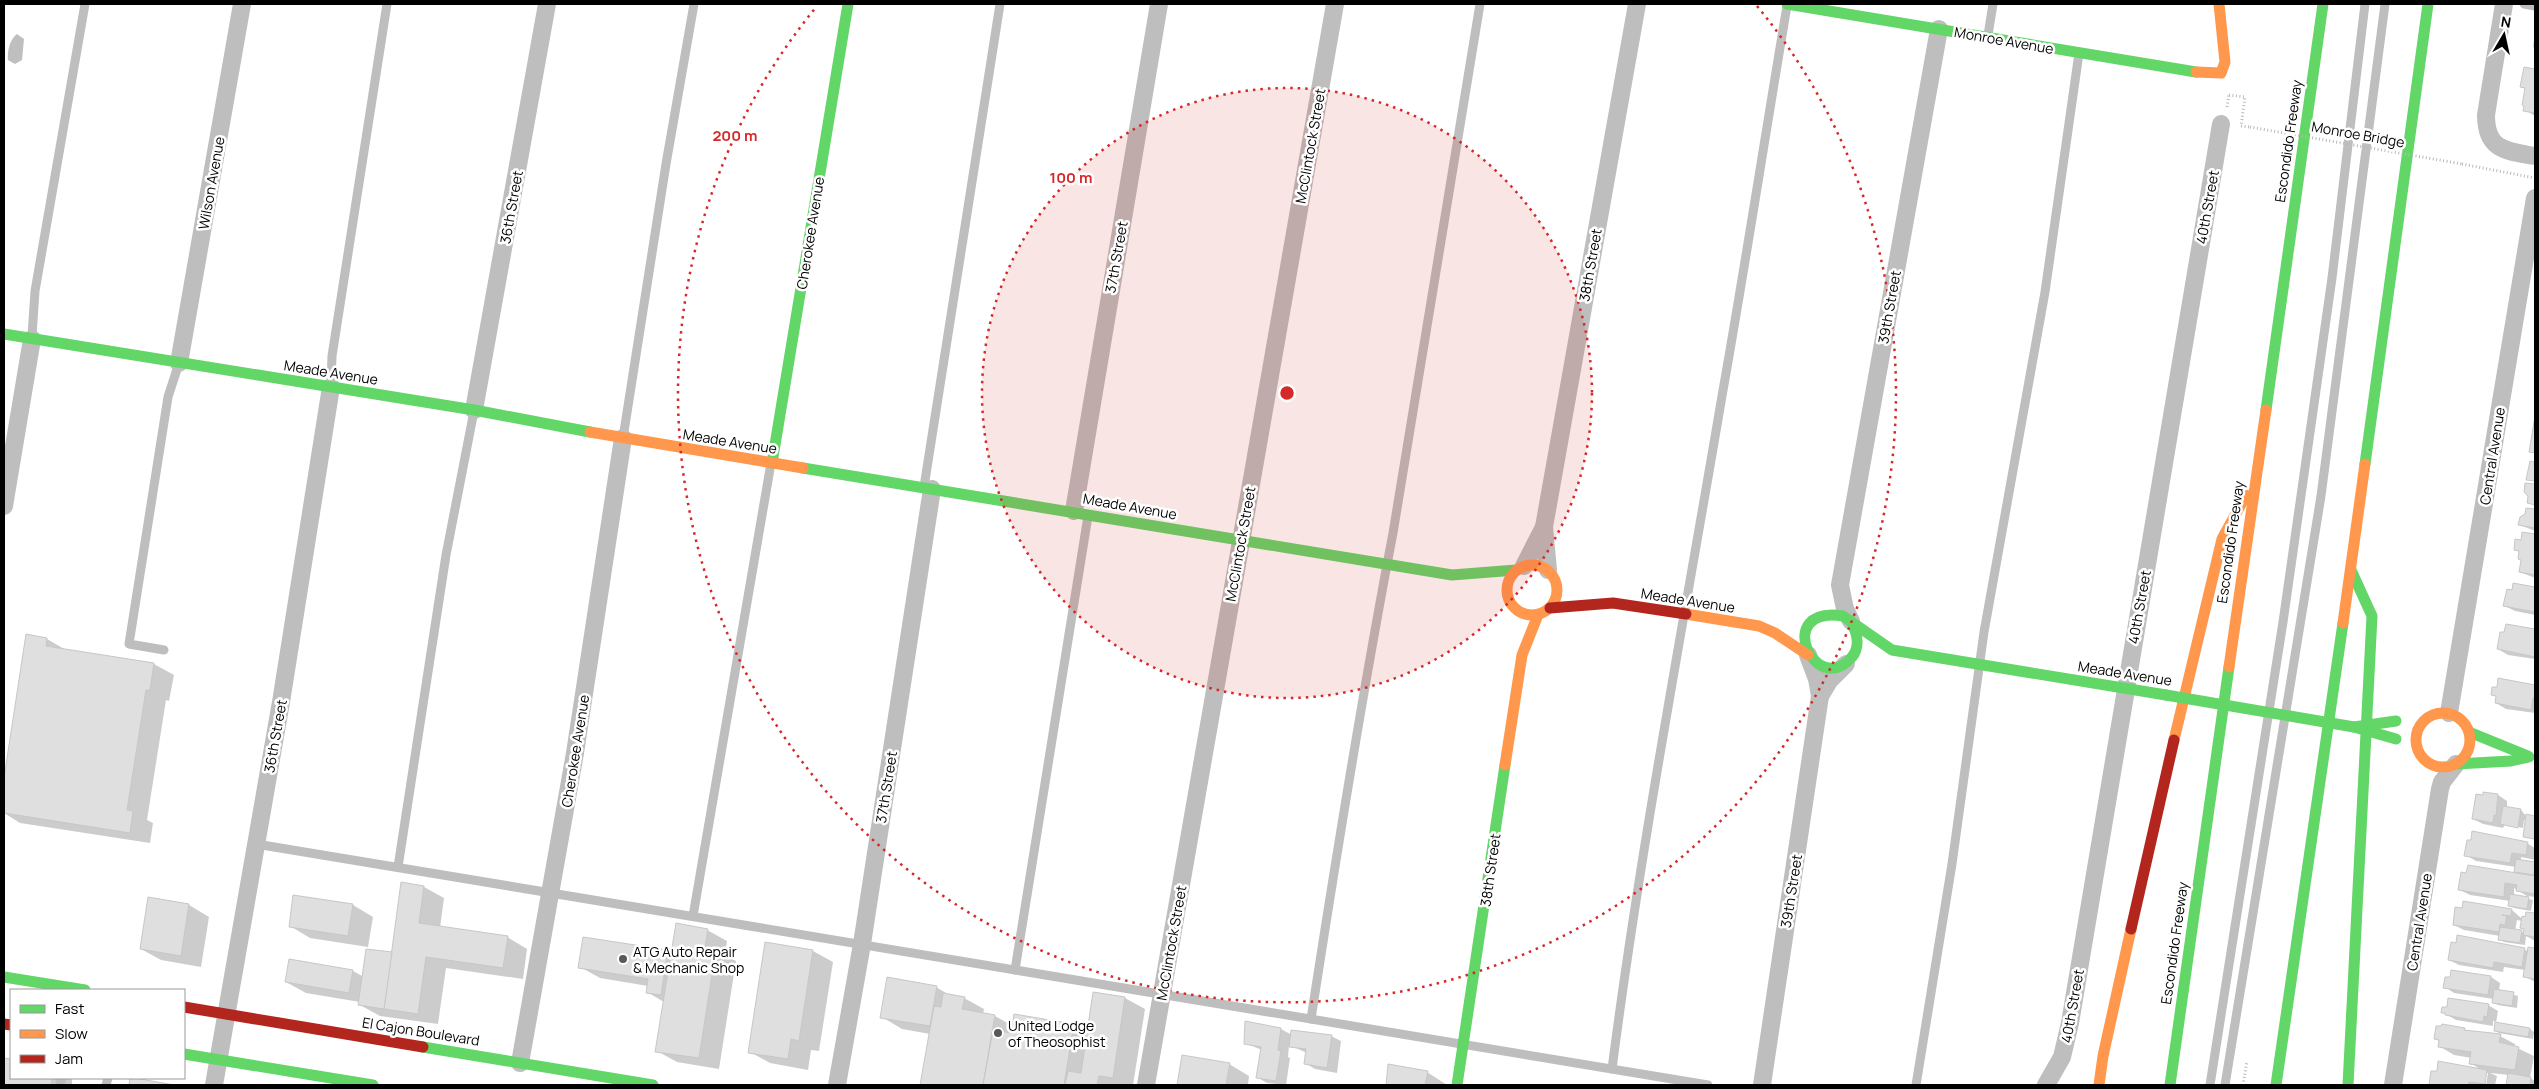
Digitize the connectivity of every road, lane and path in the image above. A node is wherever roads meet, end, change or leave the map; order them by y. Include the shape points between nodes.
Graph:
1 (85, 4) edge
2 (242, 4) edge
3 (388, 4) edge
4 (548, 4) edge
5 (694, 4) edge
6 (848, 4) edge
7 (1000, 4) edge
8 (1159, 4) edge
9 (1336, 4) edge
10 (1480, 4) edge
11 (1637, 4) edge
12 (1787, 4) edge
13 (1993, 4) edge
14 (2219, 4) edge
15 (2323, 4) edge
16 (2365, 4) edge
17 (2385, 4) edge
18 (2428, 4) edge
19 (2504, 4) edge
20 (2524, 4) edge
21 (1817, 6) edge
22 (2535, 6) edge
23 (1939, 30) junction
24 (1988, 38) junction
25 (2079, 53) junction
26 (2221, 73) junction
27 (2229, 95) junction
28 (2221, 124) joint
29 (2535, 156) edge
30 (2535, 178) edge
31 (2535, 198) edge
32 (4, 334) edge
33 (32, 339) junction
34 (180, 363) junction
35 (331, 387) junction
36 (474, 410) junction
37 (623, 438) junction
38 (772, 463) junction
39 (2254, 481) junction
40 (928, 488) junction
41 (4, 506) edge
42 (1081, 513) junction
43 (1544, 527) junction
44 (1241, 539) junction
45 (1387, 565) junction
46 (1520, 568) junction
47 (2351, 570) junction
48 (1551, 573) junction
49 (1452, 575) junction
50 (1569, 583) dead end
51 (1840, 585) junction
52 (1477, 586) dead end
53 (1493, 593) dead end
54 (1591, 593) dead end
55 (1509, 600) junction
56 (1613, 603) junction
57 (1550, 608) junction
58 (1517, 610) junction
59 (1538, 615) junction
60 (1684, 615) junction
61 (1817, 617) junction
62 (1851, 621) junction
63 (1759, 626) junction
64 (164, 650) dead end
65 (1892, 650) junction
66 (1522, 655) junction
67 (1808, 655) junction
68 (1847, 663) junction
69 (1981, 665) junction
70 (2125, 688) junction
71 (1820, 696) junction
72 (2441, 714) junction
73 (2354, 727) junction
74 (2470, 732) junction
75 (2532, 757) edge
76 (2423, 759) junction
77 (2456, 764) junction
78 (256, 844) junction
79 (398, 867) junction
80 (551, 893) junction
81 (693, 916) junction
82 (862, 944) junction
83 (1015, 970) junction
84 (4, 977) edge
85 (79, 989) edge
86 (1162, 994) junction
87 (185, 1006) edge
88 (226, 1014) junction
89 (1311, 1019) junction
90 (1464, 1044) junction
91 (185, 1054) edge
92 (2103, 1056) junction
93 (219, 1059) junction
94 (2247, 1061) dead end
95 (520, 1063) junction
96 (1612, 1069) junction
97 (361, 1084) edge
98 (214, 1085) edge
99 (373, 1085) edge
100 (653, 1085) edge
101 (837, 1085) edge
102 (1146, 1085) edge
103 (1457, 1085) edge
104 (1708, 1085) edge
105 (1762, 1085) edge
106 (1916, 1085) edge
107 (2046, 1085) edge
108 (2090, 1085) edge
109 (2098, 1085) edge
110 (2170, 1085) edge
111 (2210, 1085) edge
112 (2224, 1085) edge
113 (2243, 1085) edge
114 (2276, 1085) edge
115 (2348, 1085) edge
116 (2394, 1085) edge

1 - 33 lane via 35,291
2 - 34 street, Wilson Avenue
3 - 35 lane via 332,356
4 - 36 street, 36th Street
5 - 37 lane
6 - 38 main road, Cherokee Avenue
7 - 40 lane
8 - 42 street, 37th Street
9 - 44 street, McClintock Street
10 - 45 lane
11 - 43 street, 38th Street
12 - 21 main road, Monroe Avenue
12 - 60 lane
13 - 24 lane
14 - 26 main road via 2225,62
15 - 39 main road, Escondido Freeway
16 - 111 lane via 2333,269 2283,622
17 - 112 lane via 2321,496
18 - 47 main road
19 - 29 street via 2486,128 2491,139 2505,151
20 - 22 lane
21 - 23 main road, Monroe Avenue
23 - 24 main road, Monroe Avenue
23 - 51 street, 39th Street
24 - 25 main road, Monroe Avenue
25 - 26 main road, Monroe Avenue via 2207,74
25 - 69 lane via 2045,292 1984,632
26 - 27 path via 2230,89
27 - 28 path via 2226,116
27 - 30 path, Monroe Bridge, bridge via 2245,97 2241,126
28 - 70 street, 40th Street
31 - 72 street, Central Avenue
32 - 33 main road, Meade Avenue
33 - 34 main road, Meade Avenue
33 - 41 street
34 - 35 main road, Meade Avenue
34 - 64 lane via 168,397 129,644
35 - 36 main road, Meade Avenue
35 - 78 street, 36th Street
36 - 37 main road, Meade Avenue
36 - 79 lane via 446,555
37 - 38 main road, Meade Avenue
37 - 80 street, Cherokee Avenue
38 - 40 main road, Meade Avenue
38 - 81 lane
39 - 92 main road via 2222,538 2191,660
39 - 110 main road, Escondido Freeway
40 - 42 main road, Meade Avenue
40 - 82 street, 37th Street
42 - 44 main road, Meade Avenue
42 - 83 lane
43 - 46 street, 38th Street
43 - 48 street, 38th Street
44 - 45 main road, Meade Avenue
44 - 86 street, McClintock Street
45 - 49 main road, Meade Avenue
45 - 89 lane
46 - 48 main road via 1537,565
46 - 49 main road, Meade Avenue
46 - 55 main road via 1508,584
47 - 114 main road
47 - 115 main road via 2372,616
48 - 50 main road
48 - 57 main road via 1558,593
49 - 52 main road, Meade Avenue
51 - 61 street, 39th Street
51 - 62 street, 39th Street
53 - 55 main road
54 - 56 main road, Meade Avenue
55 - 58 main road
56 - 57 main road, Meade Avenue
56 - 60 main road, Meade Avenue
57 - 59 main road
58 - 59 main road
58 - 66 main road, 38th Street
59 - 66 main road, 38th Street
60 - 63 main road, Meade Avenue
60 - 96 lane via 1630,935
61 - 62 main road, Meade Avenue via 1834,613
61 - 63 main road, Meade Avenue
61 - 67 main road via 1806,630
62 - 65 main road, Meade Avenue
62 - 68 main road via 1856,629 1858,648
63 - 67 main road, Meade Avenue
65 - 68 main road, Meade Avenue
65 - 69 main road, Meade Avenue
66 - 90 main road, 38th Street
67 - 68 main road, Meade Avenue via 1830,668
67 - 71 street, 39th Street
68 - 71 street, 39th Street via 1829,681
69 - 70 main road, Meade Avenue
69 - 106 lane
70 - 73 main road, Meade Avenue, bridge
70 - 107 street, 40th Street via 2070,1023 2062,1057
71 - 105 street, 39th Street
72 - 73 main road, Meade Avenue, bridge
72 - 74 main road via 2459,718
72 - 76 main road via 2425,719 2416,734 2418,752
73 - 76 main road, Meade Avenue, bridge via 2396,739
74 - 75 main road
74 - 77 main road via 2469,750
75 - 77 main road via 2511,762
76 - 77 main road via 2438,767
77 - 116 street, Central Avenue via 2440,789
78 - 79 lane
78 - 88 street, 36th Street
79 - 80 lane
80 - 81 lane
80 - 95 street, Cherokee Avenue
81 - 82 lane
82 - 83 lane
82 - 101 street, 37th Street
83 - 86 lane
84 - 85 main road
86 - 89 lane
86 - 102 street, McClintock Street
87 - 88 main road, El Cajon Boulevard
88 - 93 street, 36th Street
88 - 95 main road, El Cajon Boulevard
89 - 90 lane
90 - 96 lane
90 - 103 main road, 38th Street
91 - 93 main road
92 - 108 main road
92 - 109 main road
93 - 97 main road
93 - 98 street, 36th Street
94 - 113 path
95 - 100 main road, El Cajon Boulevard
96 - 104 lane
97 - 99 main road

